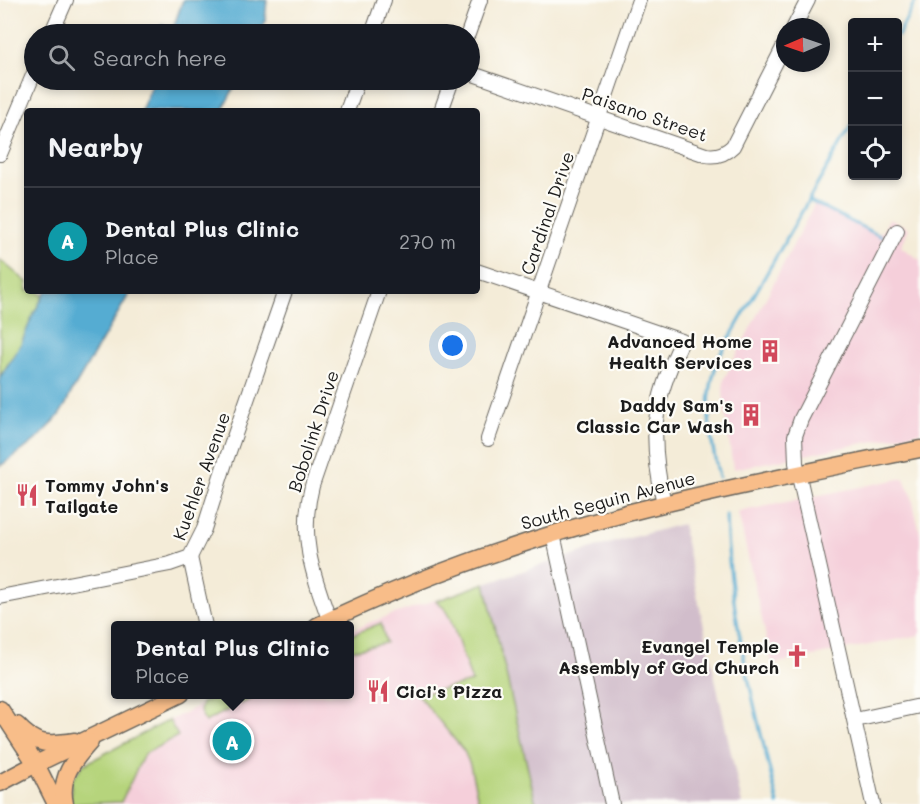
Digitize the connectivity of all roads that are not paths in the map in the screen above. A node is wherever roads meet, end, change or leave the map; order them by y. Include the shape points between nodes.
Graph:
1 (66, 0) edge
2 (384, 0) edge
3 (480, 0) edge
4 (639, 0) edge
5 (808, 0) edge
6 (799, 18) edge
7 (55, 24) edge
8 (376, 24) edge
9 (472, 24) edge
10 (776, 62) edge
11 (480, 75) edge
12 (27, 90) edge
13 (354, 90) edge
14 (448, 90) edge
15 (348, 108) edge
16 (442, 108) edge
17 (599, 117) junction
18 (0, 154) edge
19 (897, 231) dead end
20 (480, 271) edge
21 (539, 292) junction
22 (284, 294) edge
23 (378, 294) edge
24 (488, 439) dead end
25 (920, 449) edge
26 (799, 474) junction
27 (664, 504) junction
28 (553, 534) junction
29 (189, 557) junction
30 (0, 597) edge
31 (203, 621) edge
32 (323, 621) edge
33 (325, 621) edge
34 (171, 699) edge
35 (920, 706) edge
36 (0, 707) edge
37 (855, 720) junction
38 (93, 738) junction
39 (36, 764) junction
40 (0, 783) edge
41 (56, 804) edge
42 (65, 804) edge
43 (612, 804) edge
44 (873, 804) edge

1 - 7 street
2 - 8 street
3 - 9 street
4 - 17 street, Cardinal Drive
5 - 6 street
10 - 17 street, Paisano Street via 733,146 722,154 706,155
11 - 17 street, Paisano Street
12 - 18 street
13 - 15 street
14 - 16 street
17 - 21 street, Cardinal Drive
19 - 26 street via 797,428 795,454
20 - 21 street
21 - 24 street, Cardinal Drive
21 - 27 street via 682,341 661,388 654,422 655,457
22 - 29 street, Kuehler Avenue via 204,529
23 - 32 street, Bobolink Drive via 307,506 309,558
25 - 26 main road, South Seguin Avenue
26 - 27 main road, South Seguin Avenue
26 - 37 street
27 - 28 main road, South Seguin Avenue
28 - 33 main road, South Seguin Avenue via 440,572
28 - 43 street
29 - 30 street, Kuehler Avenue
29 - 31 street
34 - 38 main road
35 - 37 street
36 - 38 main road via 38,742 57,744
36 - 39 main road
37 - 44 street
38 - 39 main road
38 - 42 main road via 70,766 64,784
39 - 40 main road
39 - 41 main road

